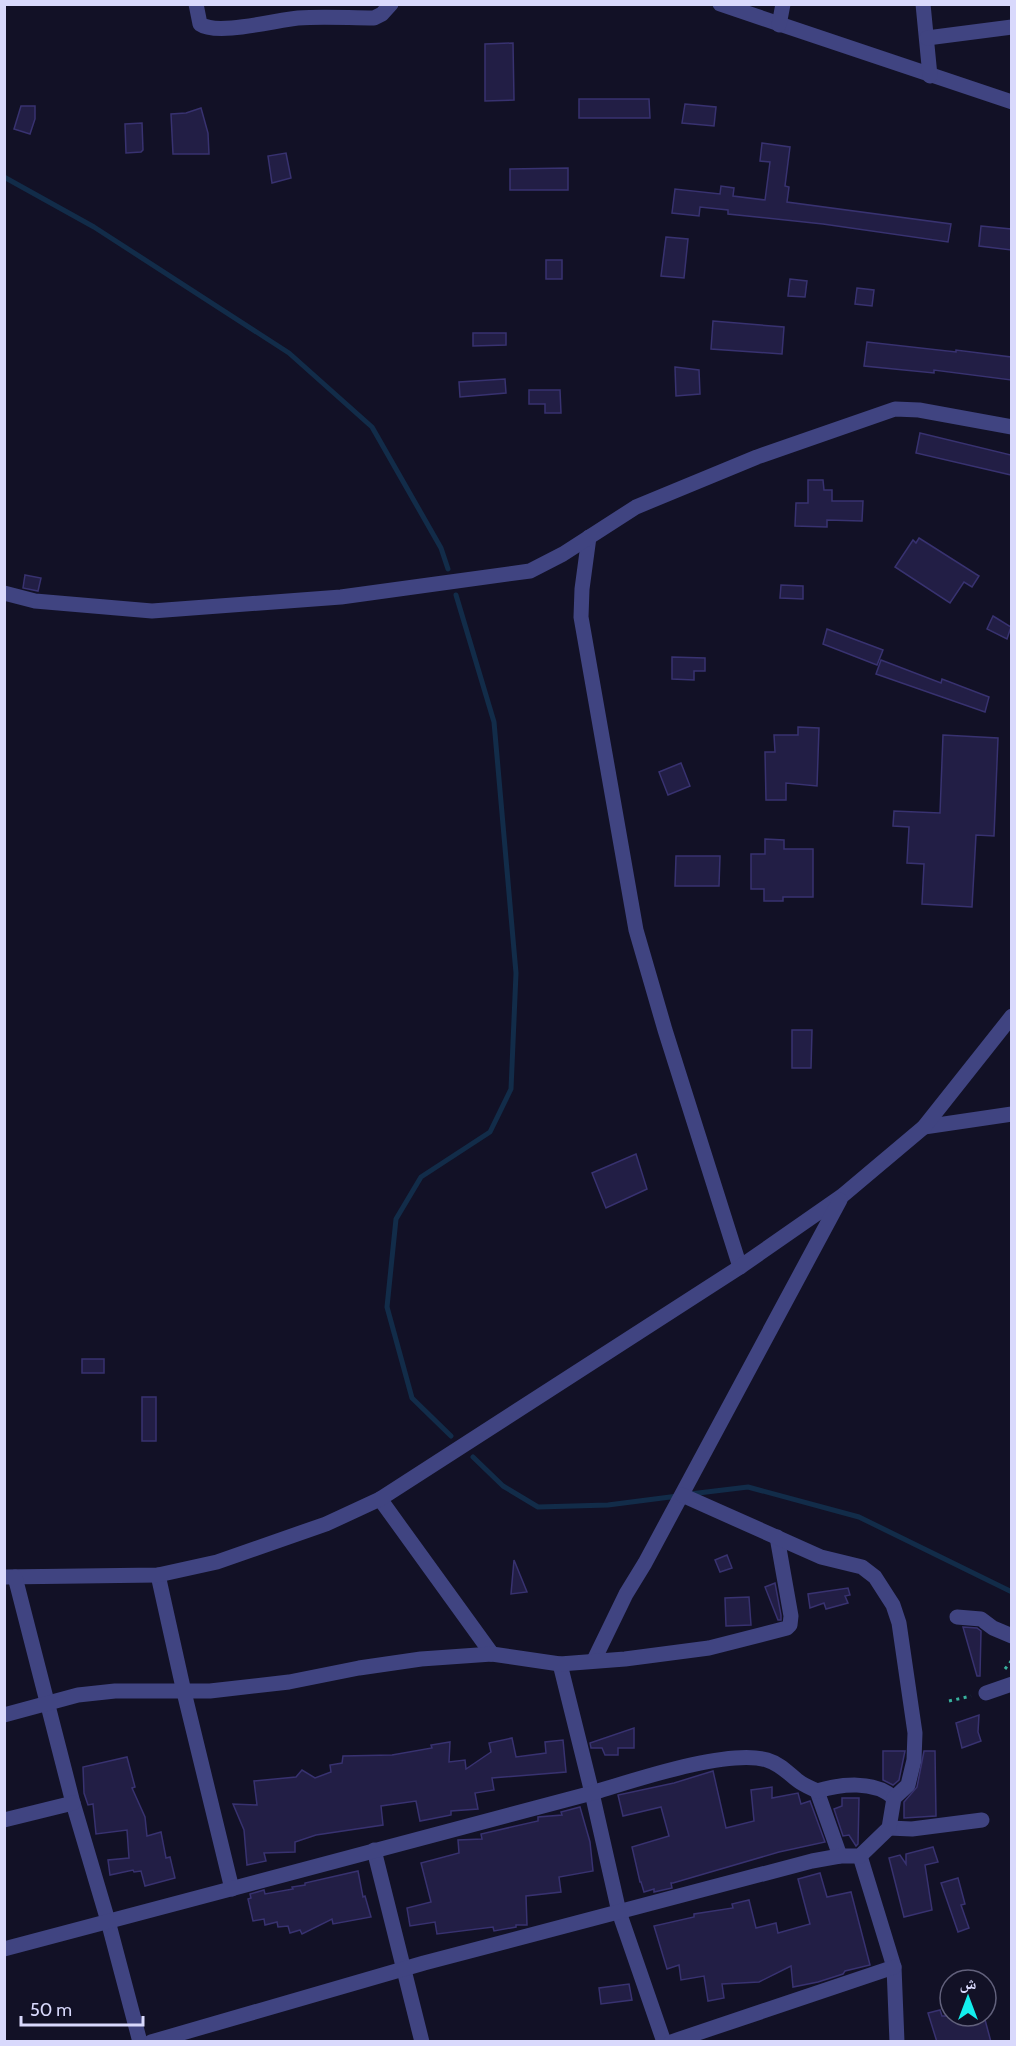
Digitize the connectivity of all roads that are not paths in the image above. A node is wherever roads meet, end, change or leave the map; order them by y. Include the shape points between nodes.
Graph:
1 (196, 4) edge
2 (391, 4) edge
3 (720, 4) edge
4 (783, 4) edge
5 (923, 4) edge
6 (296, 11) edge
7 (779, 25) junction
8 (1011, 27) edge
9 (927, 38) junction
10 (930, 76) junction
11 (1011, 102) edge
12 (1011, 428) edge
13 (589, 537) junction
14 (4, 593) edge
15 (1011, 1016) edge
16 (1011, 1114) edge
17 (924, 1127) junction
18 (842, 1196) junction
19 (740, 1267) junction
20 (682, 1496) junction
21 (380, 1499) junction
22 (777, 1537) junction
23 (158, 1575) junction
24 (10, 1577) edge
25 (957, 1617) dead end
26 (1011, 1636) edge
27 (492, 1653) junction
28 (594, 1660) junction
29 (560, 1664) junction
30 (1011, 1684) edge
31 (184, 1692) junction
32 (986, 1693) dead end
33 (47, 1703) junction
34 (4, 1715) edge
35 (817, 1791) junction
36 (592, 1793) junction
37 (894, 1798) junction
38 (73, 1803) junction
39 (4, 1820) edge
40 (982, 1820) dead end
41 (889, 1828) junction
42 (374, 1850) junction
43 (840, 1856) junction
44 (860, 1856) junction
45 (232, 1889) junction
46 (620, 1912) junction
47 (108, 1922) junction
48 (4, 1949) edge
49 (894, 1967) junction
50 (402, 1968) junction
51 (140, 2042) edge
52 (151, 2042) edge
53 (422, 2042) edge
54 (664, 2042) edge
55 (671, 2042) edge
56 (897, 2042) edge

1 - 6 street via 200,24 206,28 223,28
2 - 6 street via 374,18
3 - 7 street
4 - 7 street
5 - 9 street
7 - 10 street
8 - 9 street
9 - 10 street
10 - 11 street
12 - 13 street via 896,409 757,457 647,502
13 - 14 street via 530,571 341,597 152,611 34,601
13 - 19 street via 581,617 636,930
15 - 17 street
16 - 17 street
17 - 18 street
18 - 19 street
18 - 20 street
19 - 21 street
20 - 22 street
20 - 28 street via 626,1594
21 - 23 street via 326,1524 217,1562
21 - 27 street
22 - 28 street via 791,1616 787,1628 709,1648
22 - 37 street via 821,1557 868,1570 897,1614 915,1733 908,1785
23 - 24 street
23 - 31 street
24 - 33 street
25 - 26 street via 981,1620
27 - 29 street
27 - 31 street via 421,1659 289,1682
28 - 29 street
29 - 36 street
30 - 32 street
31 - 33 street via 115,1691
31 - 45 street
33 - 34 street
33 - 38 street
35 - 36 street via 799,1782 781,1765 764,1759 730,1758 658,1773
35 - 37 street via 858,1786 874,1788
35 - 43 street
36 - 42 street
36 - 46 street
37 - 41 street
38 - 39 street
38 - 47 street
40 - 41 street
41 - 44 street
42 - 45 street
42 - 50 street
43 - 44 street
43 - 46 street
44 - 49 street
45 - 47 street
46 - 50 street
46 - 54 street
47 - 48 street
47 - 51 street
49 - 55 street
49 - 56 street
50 - 52 street
50 - 53 street

